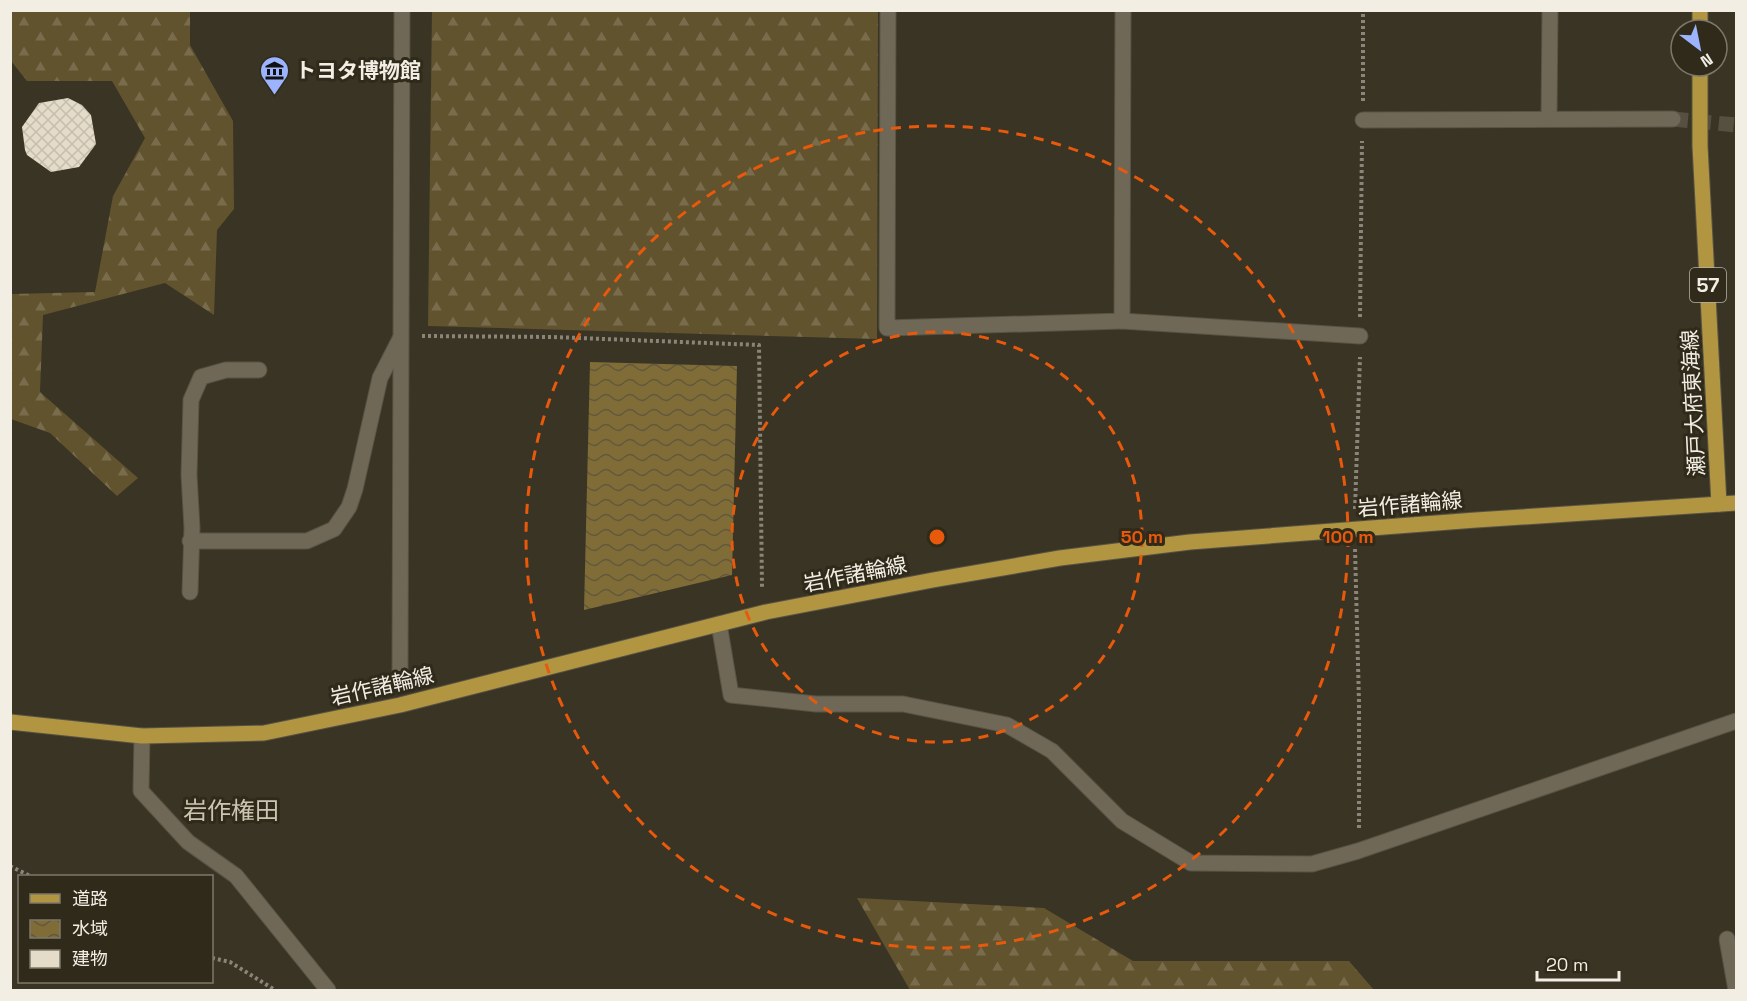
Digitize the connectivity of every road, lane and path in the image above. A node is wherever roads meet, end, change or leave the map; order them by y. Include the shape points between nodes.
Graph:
1 (402, 10) edge
2 (888, 10) edge
3 (1123, 10) edge
4 (1363, 10) edge
5 (1550, 10) edge
6 (1700, 78) edge
7 (1549, 118) junction
8 (1673, 119) tunnel mouth
9 (1363, 120) junction
10 (1122, 321) junction
11 (402, 336) junction
12 (1360, 336) junction
13 (259, 370) dead end
14 (1737, 503) edge
15 (1719, 504) junction
16 (1354, 530) junction
17 (190, 541) junction
18 (762, 586) dead end
19 (190, 592) dead end
20 (719, 624) junction
21 (400, 677) dead end
22 (1737, 721) edge
23 (10, 722) edge
24 (142, 736) junction
25 (1358, 851) junction
26 (10, 866) edge
27 (28, 875) edge
28 (1727, 939) dead end
29 (213, 958) edge
30 (275, 990) edge
31 (328, 990) edge
32 (1736, 990) edge

1 - 11 street
2 - 10 street via 887,328
3 - 10 street
4 - 9 path
5 - 7 street
6 - 15 main road, 瀬戸大府東海線 / 57 via 1700,146
7 - 8 street
7 - 9 street
9 - 12 path
10 - 12 street
11 - 17 street via 380,378 356,489 334,529 307,541
11 - 18 path via 759,345
11 - 21 street
12 - 16 path
13 - 17 street via 226,370 201,376 191,400
14 - 15 main road, 瀬戸大府東海線
15 - 16 main road, 岩作諸輪線
16 - 20 main road, 岩作諸輪線 via 1190,542 1060,558
16 - 25 path
17 - 19 street
20 - 24 main road, 岩作諸輪線 via 400,705 264,733
20 - 25 street via 731,695 816,704 903,704 1006,726 1052,751 1122,821 1191,863 1311,864
22 - 25 street
23 - 24 main road, 岩作諸輪線
24 - 31 street via 141,791 188,842 236,876
26 - 27 path
28 - 32 street
29 - 30 path via 230,962

